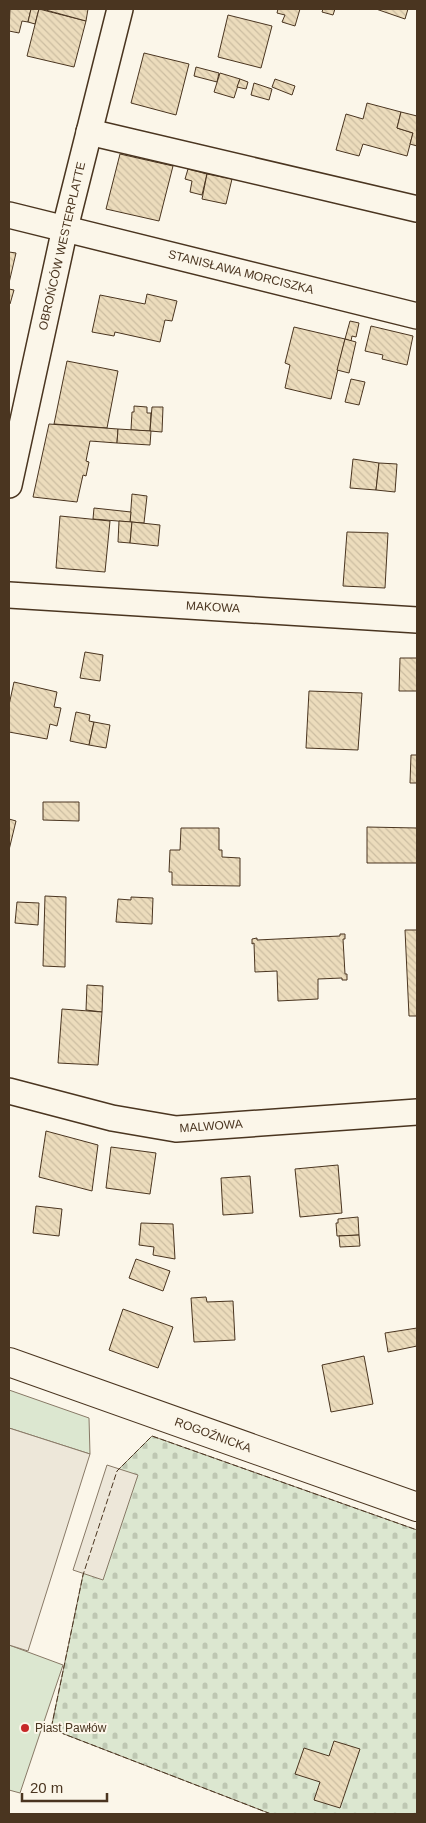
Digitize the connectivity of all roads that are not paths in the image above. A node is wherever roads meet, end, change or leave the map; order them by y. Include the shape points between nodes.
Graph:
1 (120, 9) edge
2 (89, 132) junction
3 (417, 209) edge
4 (9, 215) edge
5 (65, 228) junction
6 (417, 316) edge
7 (9, 485) edge
8 (9, 595) edge
9 (417, 620) edge
10 (9, 1091) edge
11 (417, 1112) edge
12 (9, 1362) edge
13 (417, 1507) edge

1 - 2 street, OBROŃCÓW WESTERPLATTE
2 - 3 street
2 - 5 street, OBROŃCÓW WESTERPLATTE
4 - 5 street, STANISŁAWA MORCISZKA
5 - 6 street, STANISŁAWA MORCISZKA
5 - 7 street, OBROŃCÓW WESTERPLATTE
8 - 9 street, MAKOWA
10 - 11 street, MALWOWA via 112,1118 176,1129
12 - 13 street, ROGOŹNICKA

